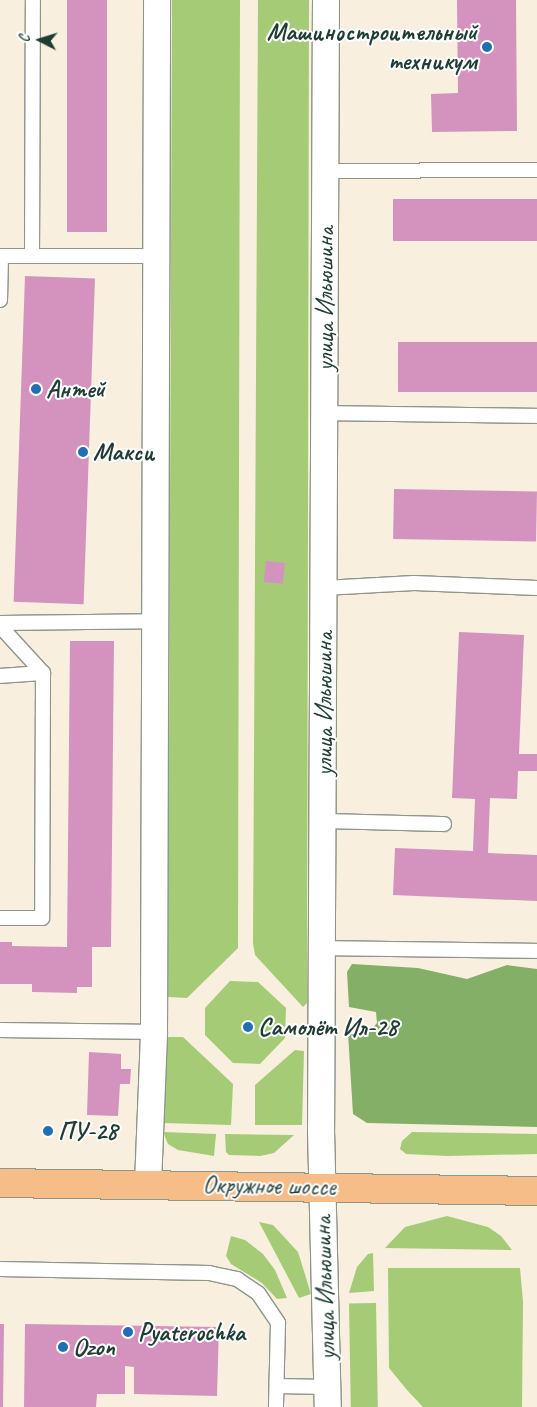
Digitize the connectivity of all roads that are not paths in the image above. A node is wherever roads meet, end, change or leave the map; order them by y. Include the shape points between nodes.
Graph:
1 (33, 0) edge
2 (158, 0) edge
3 (326, 0) edge
4 (537, 170) edge
5 (326, 171) junction
6 (32, 256) junction
7 (156, 256) junction
8 (0, 300) edge
9 (325, 413) junction
10 (537, 416) edge
11 (324, 588) junction
12 (537, 588) edge
13 (153, 621) junction
14 (0, 624) edge
15 (43, 673) junction
16 (0, 676) edge
17 (323, 821) junction
18 (444, 824) dead end
19 (0, 918) edge
20 (322, 948) junction
21 (537, 951) edge
22 (0, 1030) edge
23 (154, 1032) junction
24 (0, 1183) edge
25 (148, 1184) junction
26 (321, 1187) junction
27 (537, 1191) edge
28 (537, 1196) edge
29 (0, 1270) edge
30 (277, 1386) junction
31 (328, 1397) edge
32 (276, 1407) edge

1 - 6 lane
2 - 7 street
3 - 5 street, улица Ильюшина
4 - 5 lane
5 - 9 street, улица Ильюшина
6 - 7 lane
6 - 8 lane via 1,256
7 - 13 street
9 - 10 lane
9 - 11 street, улица Ильюшина
11 - 12 lane via 414,583
11 - 17 street, улица Ильюшина
13 - 14 lane
13 - 23 street
14 - 15 lane
15 - 16 lane
15 - 19 lane via 42,918
17 - 18 lane
17 - 20 street, улица Ильюшина
20 - 21 lane
20 - 26 street, улица Ильюшина
22 - 23 lane
23 - 25 street
24 - 25 main road, Окружное шоссе
25 - 26 main road, Окружное шоссе
26 - 27 main road, Окружное шоссе
26 - 31 street, улица Ильюшина
27 - 28 street
29 - 30 lane via 209,1273 237,1279 258,1293 278,1323
30 - 31 lane
30 - 32 lane

